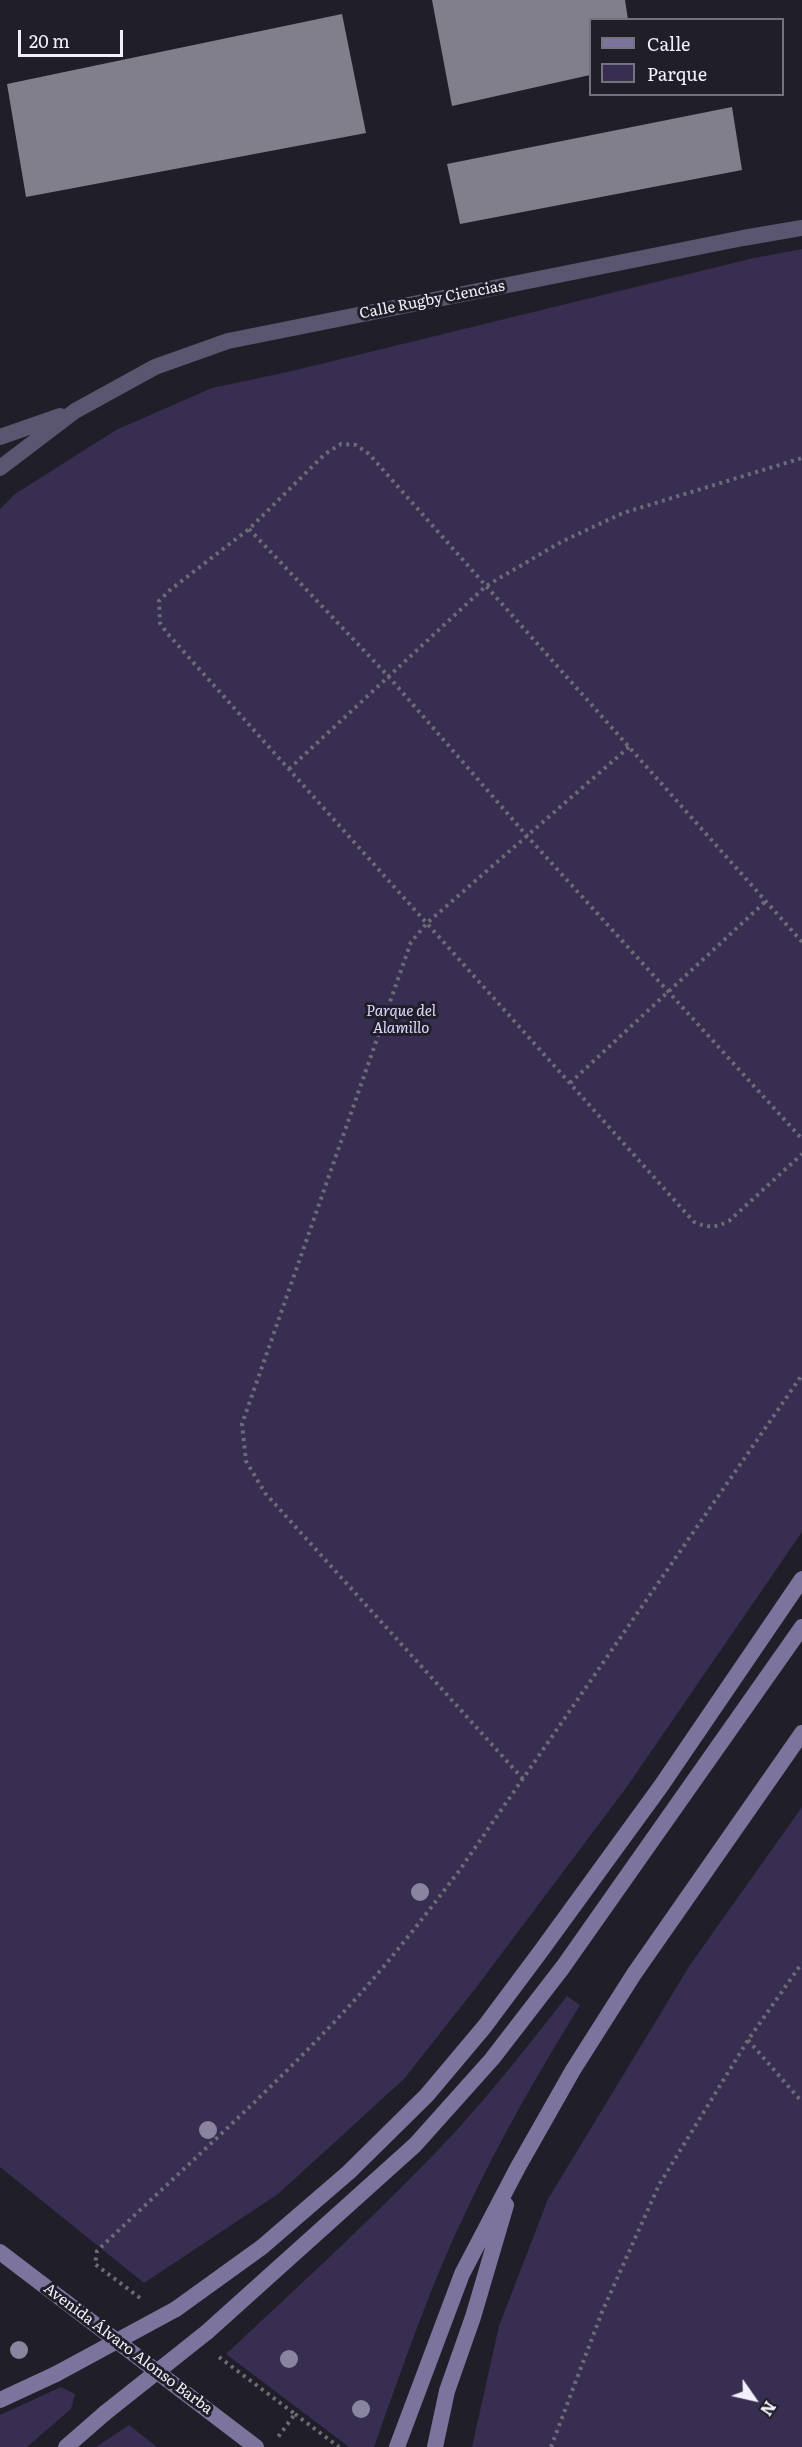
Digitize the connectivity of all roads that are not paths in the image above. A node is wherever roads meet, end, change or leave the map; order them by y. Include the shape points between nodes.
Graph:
1 (802, 228) edge
2 (75, 411) junction
3 (0, 436) edge
4 (0, 468) edge
5 (802, 1580) edge
6 (802, 1627) edge
7 (802, 1733) edge
8 (518, 2167) junction
9 (0, 2252) edge
10 (0, 2400) edge
11 (66, 2447) edge
12 (256, 2447) edge
13 (397, 2447) edge
14 (435, 2447) edge

1 - 2 street, Calle Rugby Ciencias via 228,342 155,367
2 - 3 street
2 - 4 street
5 - 10 main road, bridge via 661,1786 541,1951 427,2095 349,2172 262,2247 176,2309
6 - 11 main road, bridge via 563,1967 492,2059 416,2145 207,2332
7 - 8 main road via 634,1974
8 - 13 main road via 462,2274
8 - 14 main road via 447,2391
9 - 12 main road, Avenida Álvaro Alonso Barba

